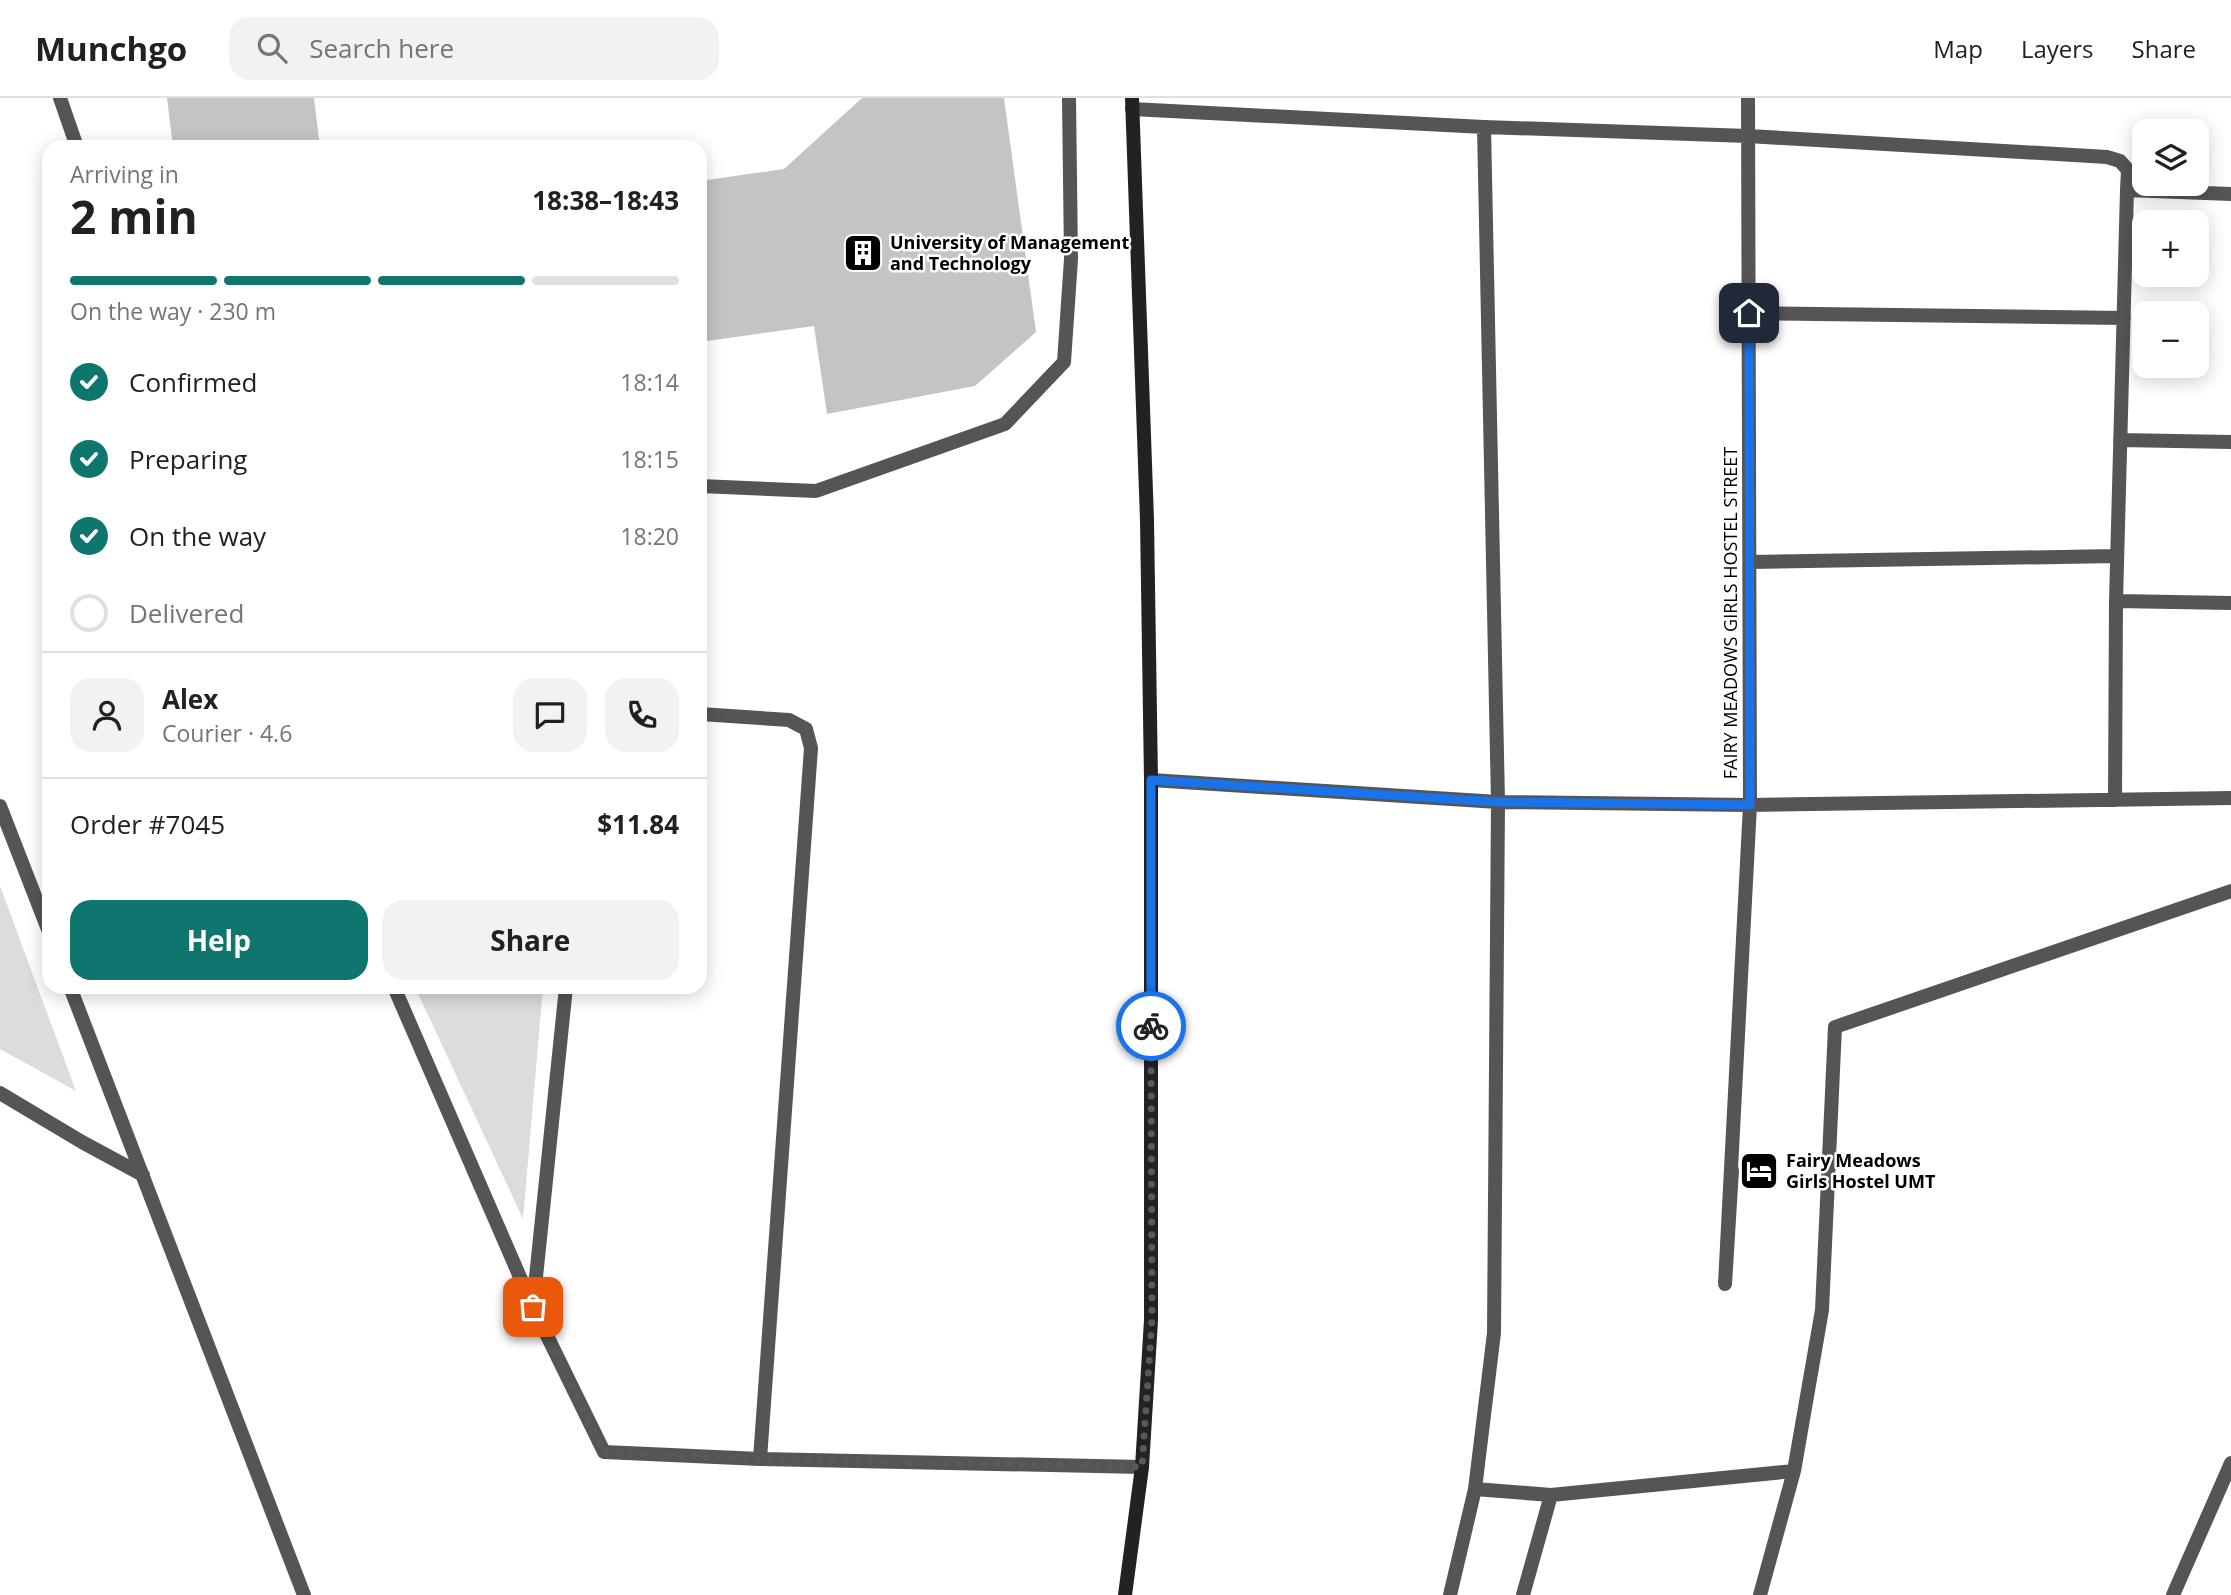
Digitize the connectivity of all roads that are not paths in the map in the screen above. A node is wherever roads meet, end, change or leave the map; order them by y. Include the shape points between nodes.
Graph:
1 (60, 98) edge
2 (1069, 98) edge
3 (1748, 98) edge
4 (1132, 103) edge
5 (1484, 127) junction
6 (1748, 136) junction
7 (75, 140) edge
8 (2127, 190) junction
9 (2231, 194) edge
10 (1749, 313) junction
11 (2124, 318) junction
12 (2120, 440) junction
13 (2231, 442) edge
14 (707, 486) edge
15 (2117, 556) junction
16 (1751, 562) junction
17 (2116, 601) junction
18 (2231, 603) edge
19 (707, 714) edge
20 (1151, 780) junction
21 (2231, 798) edge
22 (2115, 800) junction
23 (1498, 802) junction
24 (1750, 805) junction
25 (0, 806) edge
26 (2231, 891) edge
27 (42, 915) edge
28 (73, 994) edge
29 (397, 994) edge
30 (565, 994) edge
31 (0, 1093) edge
32 (1732, 1170) junction
33 (143, 1175) junction
34 (533, 1307) junction
35 (760, 1459) junction
36 (2231, 1463) edge
37 (1142, 1467) junction
38 (1794, 1471) junction
39 (1475, 1489) junction
40 (1551, 1495) junction
41 (304, 1595) edge
42 (1125, 1595) edge
43 (1450, 1595) edge
44 (1523, 1595) edge
45 (1760, 1595) edge
46 (2173, 1595) edge

1 - 7 street
2 - 14 street via 1071,259 1064,362 1005,424 816,491
3 - 6 street, FAIRY MEADOWS GIRLS HOSTEL STREET
4 - 5 street
4 - 20 street
5 - 6 street
5 - 23 street
6 - 8 street via 2108,157 2128,170
6 - 10 street, FAIRY MEADOWS GIRLS HOSTEL STREET
8 - 9 street
8 - 11 street
10 - 11 street
10 - 16 street, FAIRY MEADOWS GIRLS HOSTEL STREET
11 - 12 street
12 - 13 street
12 - 15 street
15 - 16 street
15 - 17 street
16 - 24 street, FAIRY MEADOWS GIRLS HOSTEL STREET
17 - 18 street
17 - 22 street
19 - 35 street via 789,720 806,729 811,748
20 - 23 street
20 - 37 street via 1152,1320
21 - 22 street
22 - 24 street
23 - 24 street
23 - 39 street via 1494,1333
24 - 32 street, FAIRY MEADOWS GIRLS HOSTEL STREET
25 - 27 street
26 - 38 street via 1835,1027 1822,1310
28 - 33 street
29 - 34 street
30 - 34 street
31 - 33 street
32 - 32 street, FAIRY MEADOWS GIRLS HOSTEL STREET via 1729,1208 1725,1284
33 - 41 street
34 - 35 street via 604,1452
35 - 37 street
36 - 46 street
37 - 42 street
38 - 40 street
38 - 45 street
39 - 40 street
39 - 43 street
40 - 44 street

